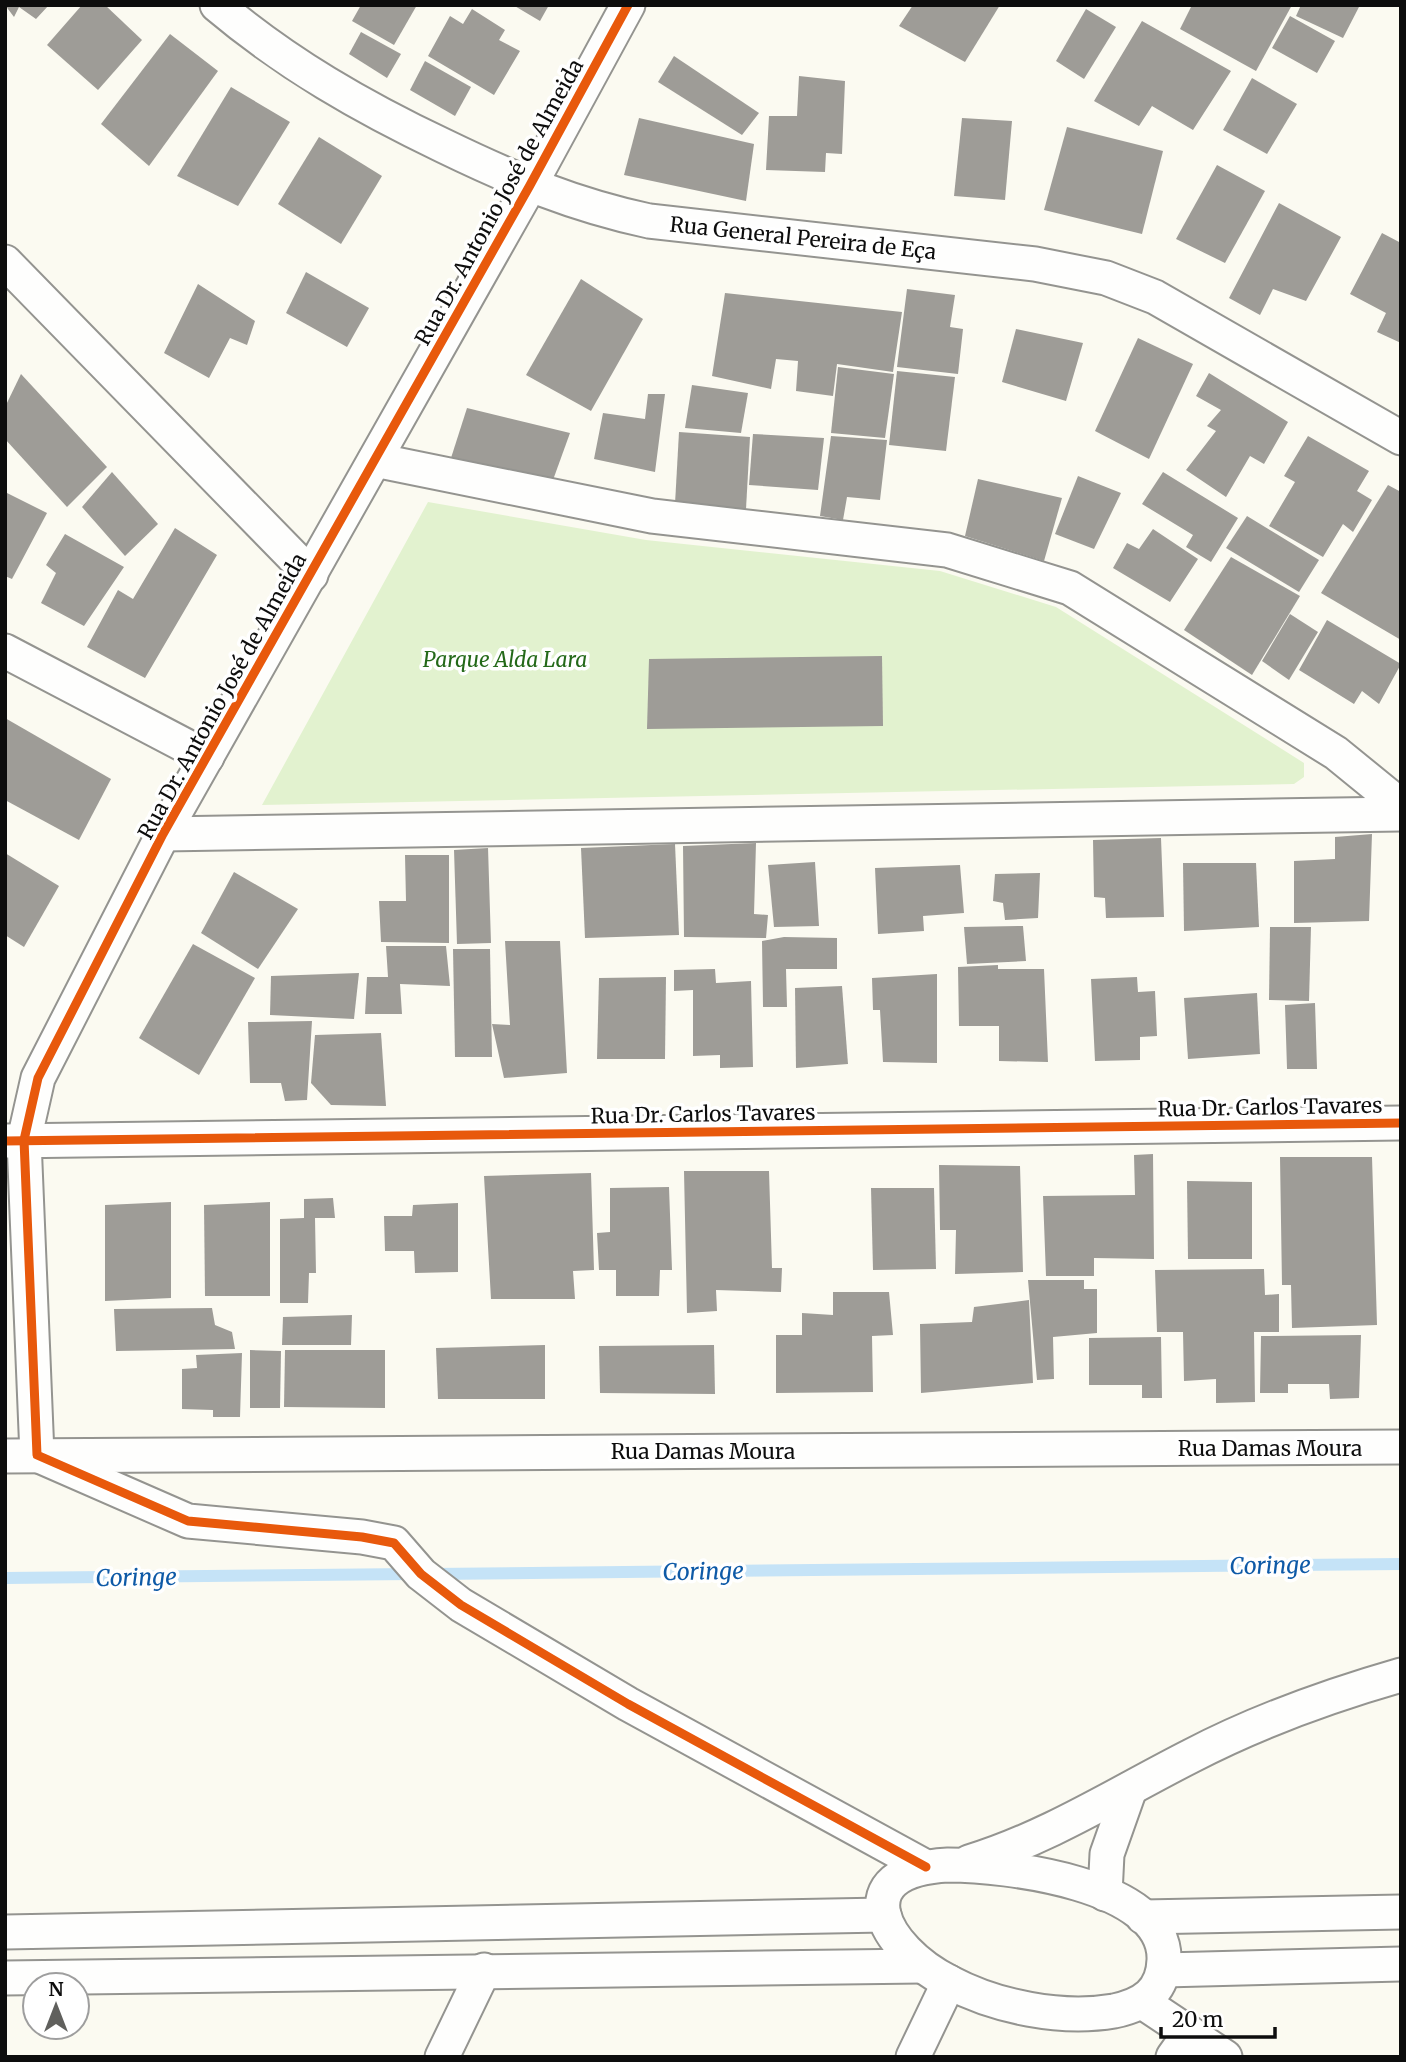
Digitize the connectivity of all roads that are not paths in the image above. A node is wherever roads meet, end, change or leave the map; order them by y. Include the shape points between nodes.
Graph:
1 (217, 5) edge
2 (628, 5) edge
3 (529, 187) junction
4 (5, 262) edge
5 (1401, 438) edge
6 (375, 460) junction
7 (311, 575) junction
8 (5, 650) edge
9 (207, 757) junction
10 (1401, 806) edge
11 (1401, 814) edge
12 (163, 834) junction
13 (1401, 1123) edge
14 (15, 1141) edge
15 (1401, 1447) edge
16 (21, 1456) edge
17 (1401, 1675) edge
18 (1130, 1788) junction
19 (941, 1866) junction
20 (1105, 1894) junction
21 (1401, 1912) edge
22 (884, 1915) junction
23 (1143, 1917) junction
24 (5, 1932) edge
25 (1401, 1965) edge
26 (484, 1970) junction
27 (1164, 1970) junction
28 (935, 1974) junction
29 (5, 1978) edge
30 (1144, 2003) junction
31 (1182, 2045) edge
32 (442, 2057) edge
33 (913, 2057) edge
34 (1226, 2057) edge

1 - 3 street, Rua General Pereira de Eça via 297,67 346,97
2 - 3 street, Rua Dr. Antonio José de Almeida
3 - 5 street, Rua General Pereira de Eça via 649,221 1035,264 1106,278 1155,297
3 - 6 street, Rua Dr. Antonio José de Almeida
4 - 7 street
6 - 7 street, Rua Dr. Antonio José de Almeida
6 - 10 street via 652,516 947,550 1070,589 1336,753
7 - 9 street, Rua Dr. Antonio José de Almeida
8 - 9 street
9 - 12 street, Rua Dr. Antonio José de Almeida
11 - 12 street
12 - 14 street, Rua Dr. Antonio José de Almeida via 38,1078
13 - 14 street, Rua Dr. Carlos Tavares
14 - 16 street, Rua Dr. Antonio José de Almeida
15 - 16 street, Rua Damas Moura
16 - 19 street via 188,1521 394,1543 421,1574 461,1605 628,1704
17 - 18 street via 1259,1723
18 - 19 street via 1027,1841
18 - 20 street via 1107,1854
19 - 20 street via 1038,1874
19 - 22 street via 911,1871 890,1884
20 - 23 street
21 - 23 street
22 - 24 street
22 - 28 street via 899,1946
23 - 27 street via 1161,1937
25 - 27 street
26 - 28 street
26 - 29 street
26 - 32 street
27 - 30 street via 1160,1984
28 - 30 street via 998,2001 1052,2012 1096,2014
28 - 33 street
30 - 31 street
31 - 34 street

